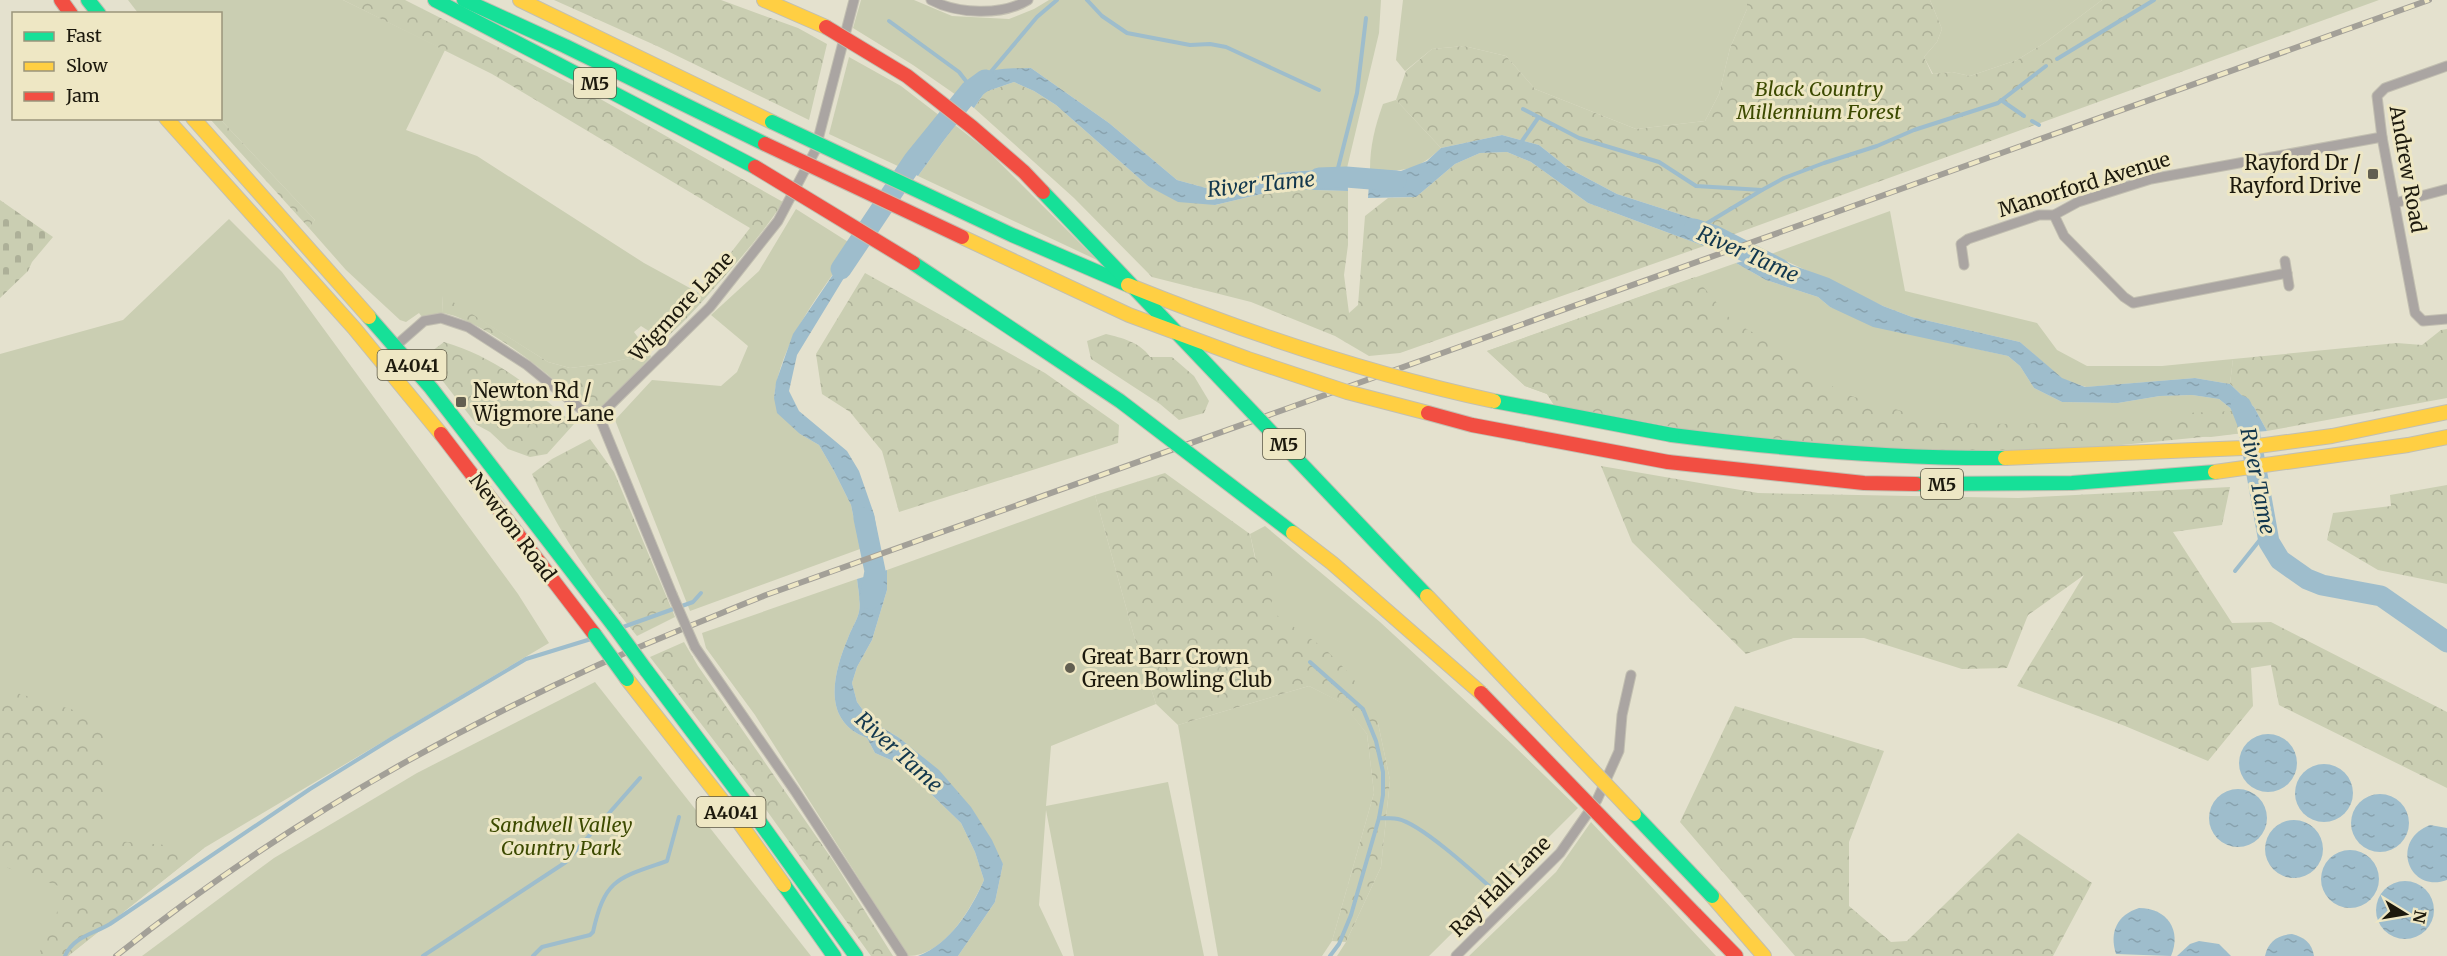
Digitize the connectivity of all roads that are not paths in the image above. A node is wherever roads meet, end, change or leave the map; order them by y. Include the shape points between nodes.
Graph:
1 (88, 0) edge
2 (435, 0) edge
3 (464, 0) edge
4 (520, 0) edge
5 (764, 0) edge
6 (854, 0) edge
7 (931, 0) edge
8 (1028, 0) edge
9 (97, 12) edge
10 (2447, 66) edge
11 (195, 120) edge
12 (177, 125) edge
13 (2382, 137) junction
14 (2447, 189) edge
15 (2395, 202) junction
16 (2054, 215) junction
17 (2285, 261) dead end
18 (1964, 265) dead end
19 (2287, 273) junction
20 (2289, 286) dead end
21 (2447, 319) edge
22 (396, 346) junction
23 (380, 359) junction
24 (2447, 412) edge
25 (599, 416) junction
26 (2447, 437) edge
27 (1631, 675) dead end
28 (834, 956) edge
29 (856, 956) edge
30 (903, 956) edge
31 (1456, 956) edge
32 (1736, 956) edge
33 (1764, 956) edge

1 - 9 highway
2 - 32 highway, M5, bridge via 755,167 909,261 1120,400 1322,556 1494,704
3 - 26 highway, M5, bridge via 1129,315 1347,392 1473,425 1668,462 1864,483 2072,483 2217,472 2408,446
4 - 24 highway, M5, bridge via 1045,250 1126,284 1354,365 1478,399 1672,435 1862,454 1958,458 2213,450 2402,423
5 - 33 highway, M5, bridge via 826,27 907,76 1024,172 1712,896
6 - 25 street, Wigmore Lane via 815,151 778,220 710,307
7 - 8 street via 989,12
10 - 13 street, Andrew Road via 2395,83 2377,96
11 - 22 highway, Newton Road / A4041
12 - 23 highway, Newton Road / A4041
13 - 15 street, Andrew Road
13 - 16 street, Manorford Avenue via 2151,178 2078,202
14 - 15 street
15 - 21 street, Andrew Road via 2415,313 2423,321
16 - 18 street, Manorford Avenue via 2039,215 1968,239 1961,244
16 - 19 street via 2064,236 2133,303
17 - 19 street
19 - 20 street
22 - 23 street
22 - 25 street via 424,321 441,318 468,327 527,365 585,413
22 - 29 highway, Newton Road / A4041, bridge via 614,626
23 - 28 highway, Newton Road / A4041, bridge via 466,465 739,822
25 - 30 street, bridge via 695,647
27 - 31 street, Ray Hall Lane via 1618,751 1597,800 1560,853

